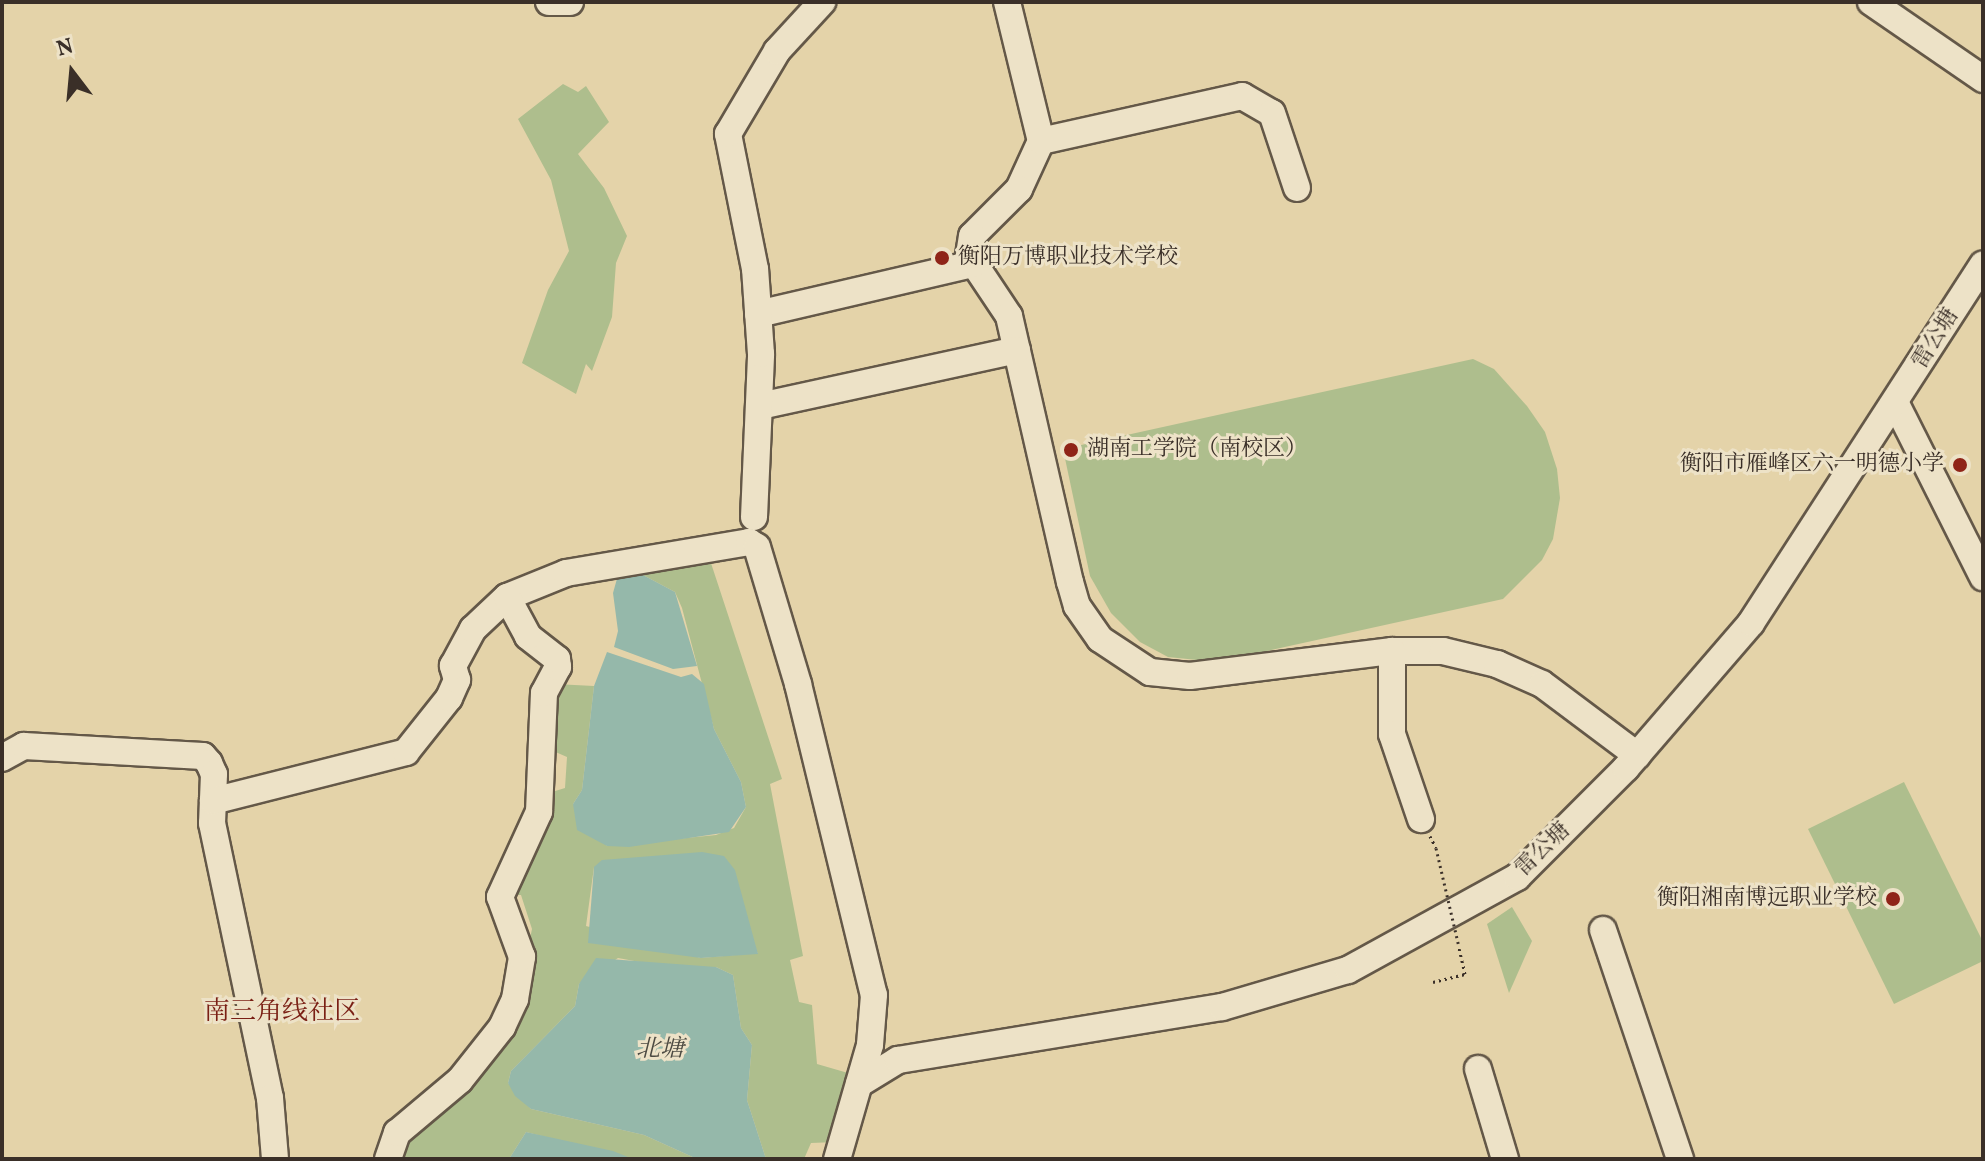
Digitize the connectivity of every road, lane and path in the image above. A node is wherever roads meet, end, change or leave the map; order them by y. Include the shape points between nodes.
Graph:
1 (549, 2) edge
2 (570, 2) edge
3 (822, 2) edge
4 (1007, 2) edge
5 (1871, 2) edge
6 (1983, 79) edge
7 (1041, 141) junction
8 (1297, 188) dead end
9 (973, 264) junction
10 (1983, 264) edge
11 (758, 314) junction
12 (1017, 350) junction
13 (1896, 404) junction
14 (760, 406) junction
15 (754, 517) dead end
16 (1983, 577) edge
17 (507, 597) junction
18 (1392, 651) junction
19 (1637, 755) junction
20 (2, 758) edge
21 (213, 801) junction
22 (1421, 819) dead end
23 (1436, 848) dead end
24 (1603, 930) dead end
25 (1433, 982) dead end
26 (872, 1021) junction
27 (898, 1060) junction
28 (1478, 1069) dead end
29 (859, 1084) junction
30 (275, 1159) edge
31 (388, 1159) edge
32 (837, 1159) edge
33 (1505, 1159) edge
34 (1680, 1159) edge

1 - 2 street
3 - 11 street via 777,51 728,134 755,269
4 - 7 street
5 - 6 street
7 - 8 street via 1242,96 1272,113
7 - 9 street via 1019,189 972,236
9 - 11 street
9 - 12 street via 1009,316
10 - 13 street, 雷公塘
11 - 14 street
12 - 14 street
12 - 18 street via 1070,582 1077,606 1100,639 1150,672 1190,676
13 - 16 street
13 - 19 street, 雷公塘 via 1751,623
14 - 15 street
17 - 21 street via 473,629 453,666 457,680 449,698 406,752
17 - 26 street via 566,573 749,542 757,547 798,684 871,981
17 - 31 street via 528,636 557,659 558,667 544,693 539,812 500,897 522,957 515,999 502,1027 460,1080 397,1133
18 - 19 street via 1443,651 1497,664 1542,684
18 - 22 street via 1392,734
19 - 27 street, 雷公塘 via 1517,877 1348,970 1222,1007
20 - 21 street via 24,746 203,756 214,774
21 - 30 street via 212,823 270,1098
23 - 25 path, bridge via 1465,974
24 - 34 street
26 - 27 street
26 - 29 street
27 - 29 street, 雷公塘
28 - 33 street
29 - 32 street

